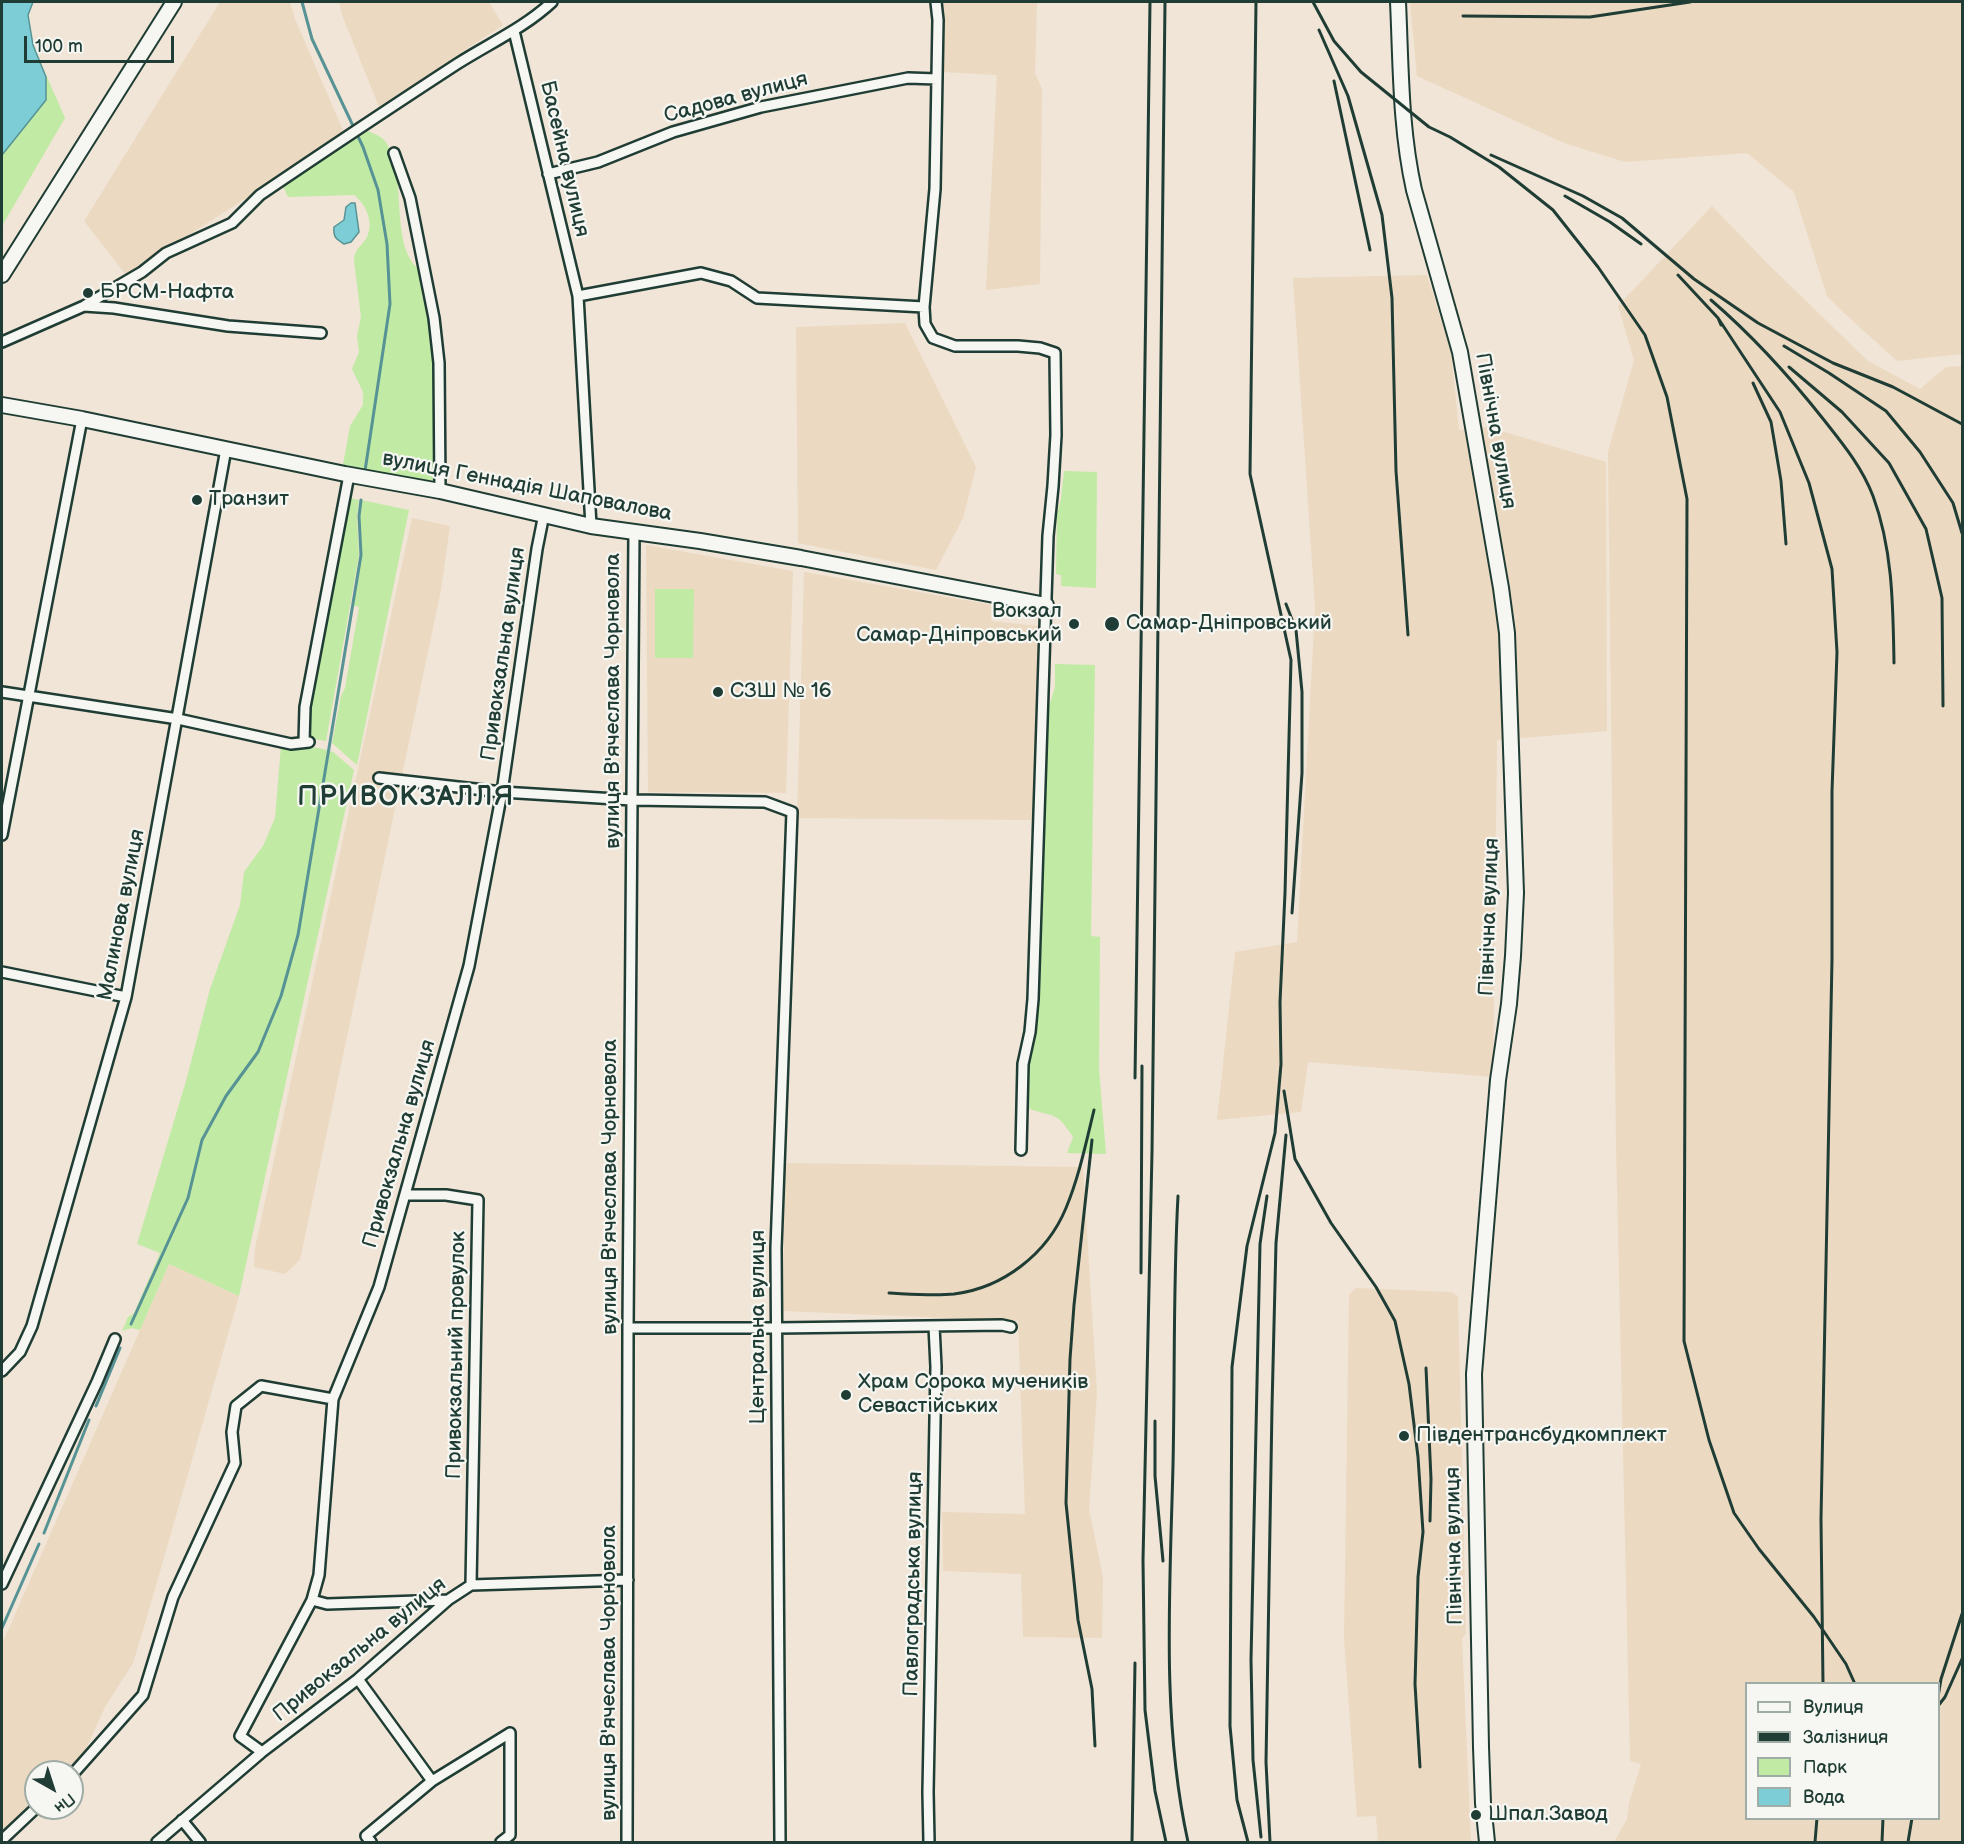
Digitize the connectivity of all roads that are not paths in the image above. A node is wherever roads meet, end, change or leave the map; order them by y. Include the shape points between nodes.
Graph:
1 (174, 2) edge
2 (552, 2) edge
3 (936, 2) edge
4 (1398, 2) edge
5 (514, 31) junction
6 (937, 79) junction
7 (394, 153) dead end
8 (548, 174) junction
9 (2, 275) edge
10 (578, 296) junction
11 (84, 306) junction
12 (924, 308) junction
13 (321, 333) dead end
14 (2, 342) edge
15 (2, 405) edge
16 (82, 419) junction
17 (226, 449) junction
18 (347, 475) junction
19 (440, 491) junction
20 (544, 514) junction
21 (591, 526) junction
22 (634, 532) junction
23 (1046, 605) junction
24 (2, 692) edge
25 (27, 696) junction
26 (178, 719) junction
27 (379, 778) dead end
28 (502, 792) junction
29 (632, 800) junction
30 (2, 835) edge
31 (2, 972) edge
32 (126, 997) junction
33 (1022, 1150) dead end
34 (405, 1195) junction
35 (934, 1326) junction
36 (1011, 1327) dead end
37 (628, 1328) junction
38 (777, 1328) junction
39 (115, 1339) dead end
40 (2, 1371) edge
41 (333, 1399) junction
42 (628, 1580) junction
43 (2, 1584) edge
44 (471, 1585) junction
45 (312, 1600) junction
46 (448, 1600) junction
47 (357, 1679) junction
48 (262, 1752) junction
49 (84, 1761) edge
50 (432, 1780) junction
51 (24, 1819) edge
52 (182, 1820) junction
53 (2, 1840) edge
54 (157, 1842) edge
55 (200, 1842) edge
56 (371, 1842) edge
57 (501, 1842) edge
58 (627, 1842) edge
59 (780, 1842) edge
60 (929, 1842) edge
61 (1487, 1842) edge

1 - 9 street
2 - 5 street
3 - 6 street
4 - 61 street, Північна вулиця via 1400,93 1408,163 1460,352 1507,633 1516,893 1474,1374 1480,1747
5 - 8 street, Басейна вулиця
5 - 11 street via 260,195 231,223 166,253
6 - 8 street, Садова вулиця via 908,78 760,107 673,132 598,162
6 - 12 street via 935,189
7 - 19 street via 410,198 434,318 439,363
8 - 10 street, Басейна вулиця
10 - 12 street via 701,273 730,281 757,298
10 - 21 street, Басейна вулиця
11 - 13 street via 228,326
11 - 14 street
12 - 23 street via 925,324 933,338 956,346 1018,346 1055,353 1056,435
15 - 16 street, вулиця Геннадія Шаповалова
16 - 17 street, вулиця Геннадія Шаповалова
16 - 25 street
17 - 18 street, вулиця Геннадія Шаповалова
17 - 26 street, Малинова вулиця
18 - 19 street, вулиця Геннадія Шаповалова
18 - 26 street via 305,707 307,742 291,744
19 - 20 street, вулиця Геннадія Шаповалова
20 - 21 street, вулиця Геннадія Шаповалова
20 - 28 street, Привокзальна вулиця
21 - 22 street, вулиця Геннадія Шаповалова
22 - 23 street, вулиця Геннадія Шаповалова via 801,558
22 - 29 street, вулиця В'ячеслава Чорновола
23 - 33 street via 1033,999 1023,1064
24 - 25 street
25 - 26 street
25 - 30 street
26 - 32 street, Малинова вулиця
27 - 28 street
28 - 29 street
28 - 34 street, Привокзальна вулиця via 468,966
29 - 37 street, вулиця В'ячеслава Чорновола
29 - 38 street, Центральна вулиця via 765,802 792,812 776,1248
31 - 32 street
32 - 40 street, Малинова вулиця via 32,1326 20,1352
34 - 41 street, Привокзальна вулиця via 379,1287
34 - 44 street, Привокзальний провулок via 478,1200
35 - 36 street
35 - 38 street
35 - 60 street, Павлоградська вулиця
37 - 38 street
37 - 42 street, вулиця В'ячеслава Чорновола
38 - 59 street, Центральна вулиця
39 - 43 street
41 - 45 street, Привокзальна вулиця via 319,1575
41 - 49 street via 261,1386 236,1406 232,1432 235,1463 173,1598 143,1695
42 - 44 street, Привокзальна вулиця
42 - 58 street, вулиця В'ячеслава Чорновола
44 - 46 street, Привокзальна вулиця
45 - 46 street via 327,1604
45 - 48 street, Привокзальна вулиця via 240,1736
46 - 47 street, Привокзальна вулиця
47 - 48 street, Привокзальна вулиця
47 - 50 street
48 - 52 street, Привокзальна вулиця
50 - 56 street via 366,1836
50 - 57 street via 510,1733 510,1835
51 - 53 street
52 - 54 street, Привокзальна вулиця
52 - 55 street

